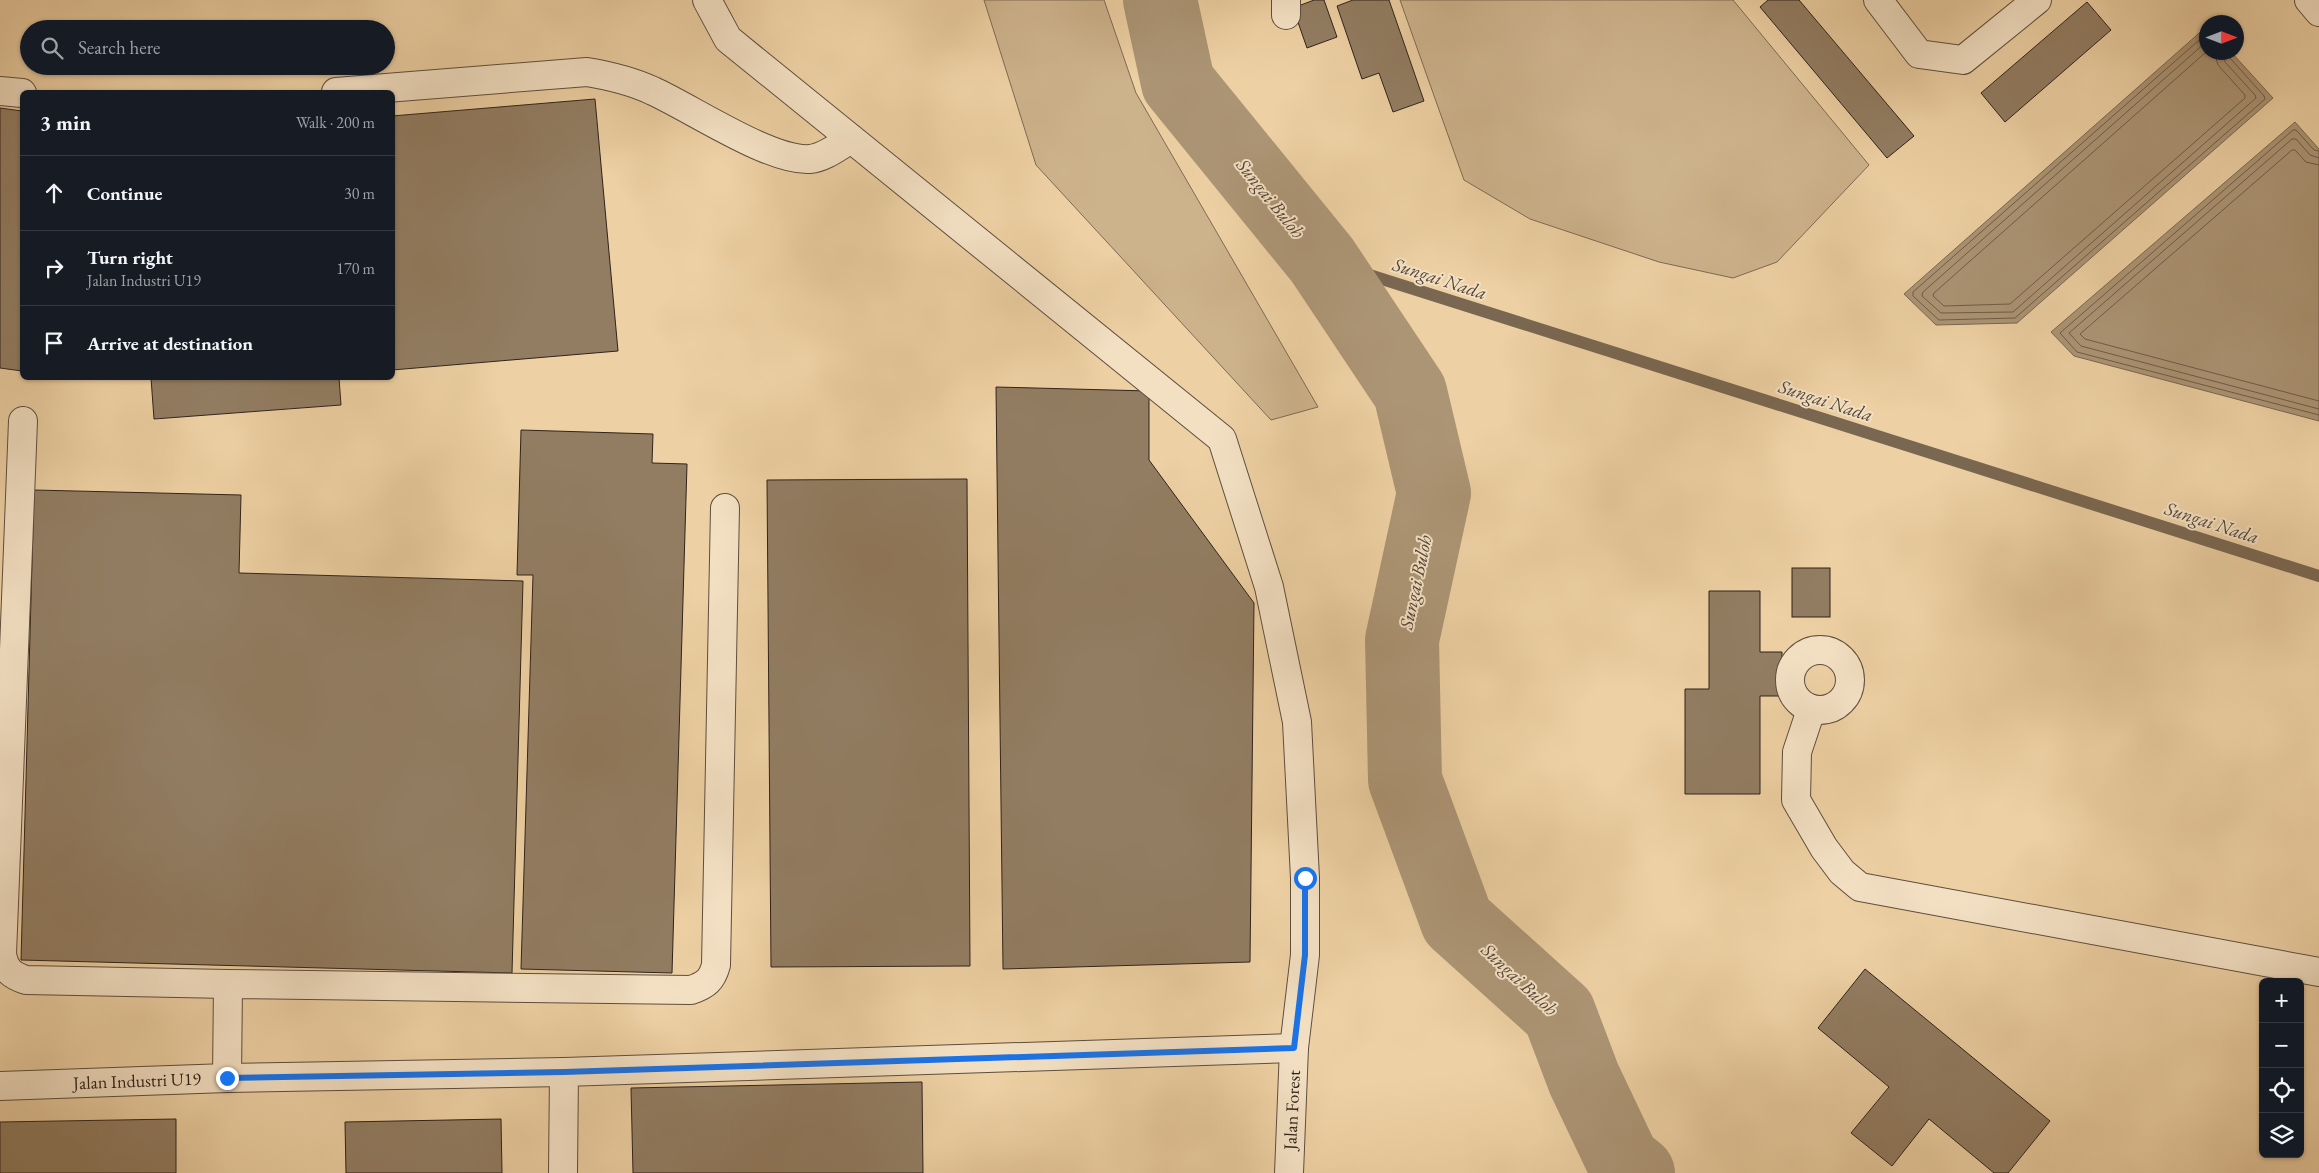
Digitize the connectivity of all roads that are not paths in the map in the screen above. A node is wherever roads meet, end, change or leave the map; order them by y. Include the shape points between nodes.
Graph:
1 (707, 0) edge
2 (1878, 0) edge
3 (2037, 0) edge
4 (2308, 0) edge
5 (2319, 12) edge
6 (361, 90) edge
7 (0, 91) edge
8 (20, 93) edge
9 (851, 139) junction
10 (23, 421) dead end
11 (725, 508) dead end
12 (1811, 710) dead end
13 (2319, 972) edge
14 (228, 984) junction
15 (1294, 1048) junction
16 (564, 1072) junction
17 (227, 1078) junction
18 (0, 1086) edge
19 (563, 1173) edge
20 (1289, 1173) edge

1 - 9 street, Jalan Forest via 728,39
2 - 3 street via 1919,54 1963,60
4 - 5 street
6 - 9 street via 587,72 621,78 655,91 689,111 792,158 812,159
7 - 8 street
9 - 15 street, Jalan Forest via 1222,439 1269,587 1296,722 1305,878 1305,955
10 - 14 street via 4,966 13,976 26,980
11 - 14 street via 716,965 713,977 704,986 691,990
12 - 13 street via 1797,752 1796,800 1824,848 1842,872 1860,887
14 - 17 street
15 - 16 street, Jalan Industri U19
15 - 20 street, Jalan Forest
16 - 17 street, Jalan Industri U19
16 - 19 street
17 - 18 street, Jalan Industri U19

